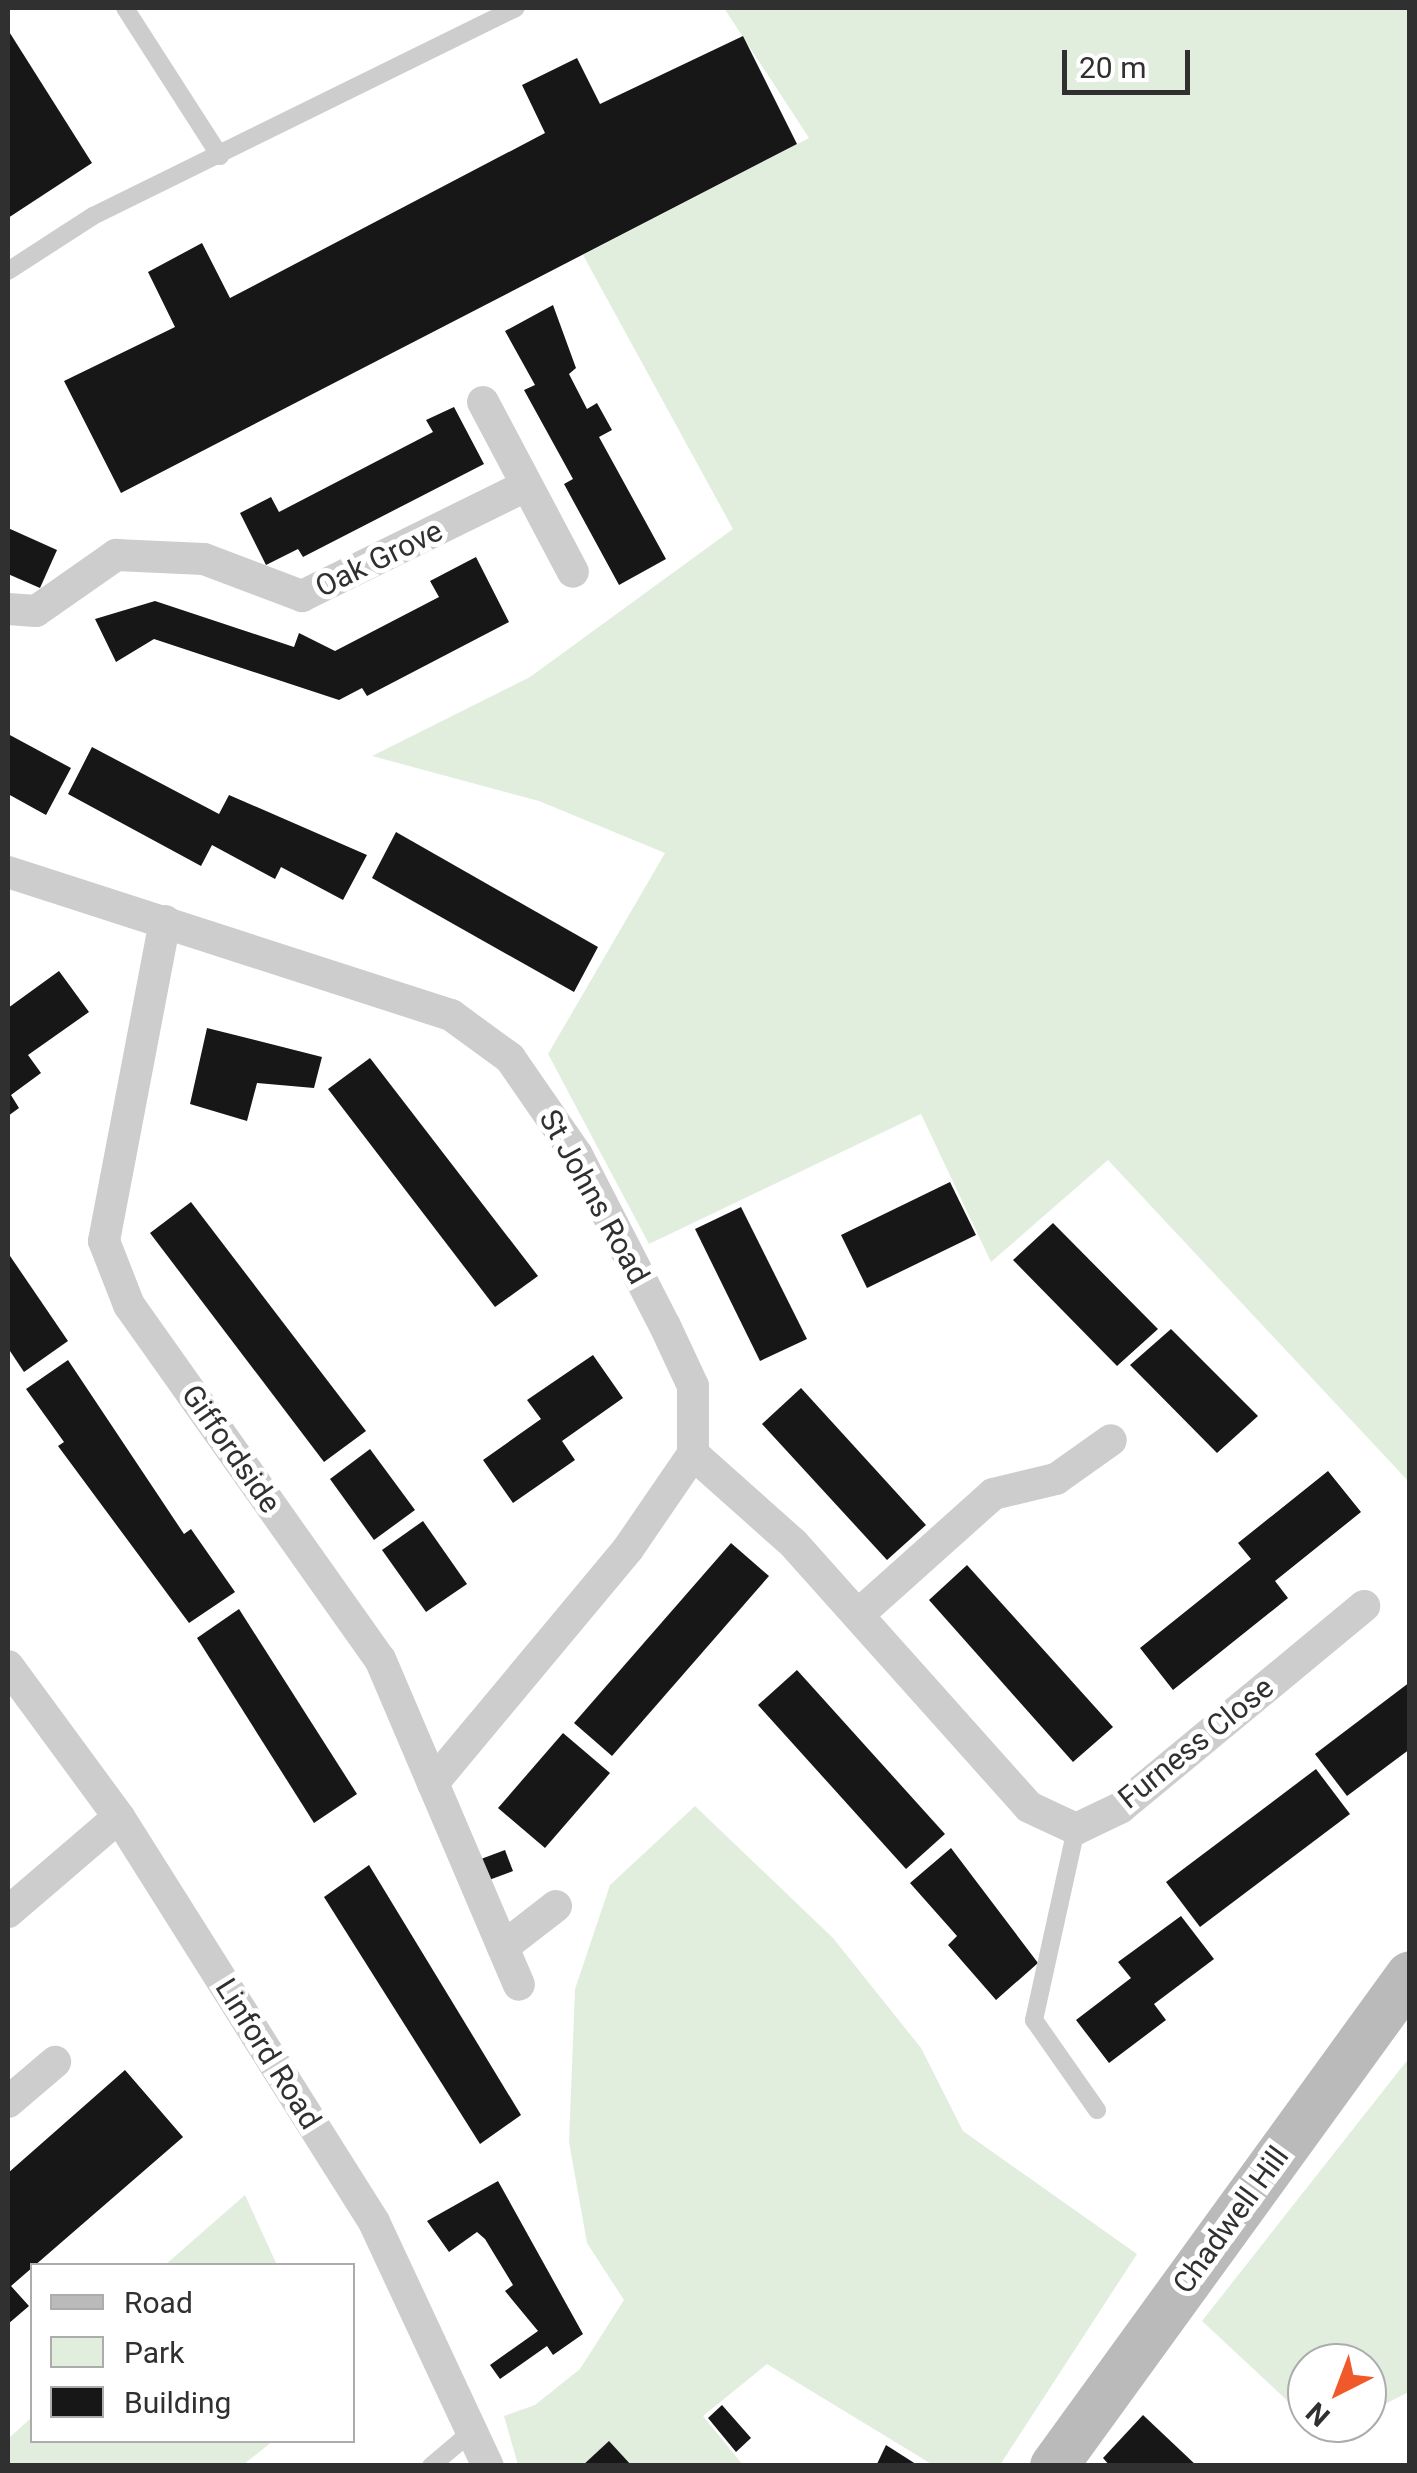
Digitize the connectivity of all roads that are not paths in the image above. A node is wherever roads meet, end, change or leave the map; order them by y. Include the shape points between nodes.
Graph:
1 (125, 8) edge
2 (516, 8) edge
3 (220, 156) junction
4 (8, 271) edge
5 (483, 402) dead end
6 (526, 486) junction
7 (573, 572) dead end
8 (8, 609) edge
9 (8, 872) edge
10 (165, 921) junction
11 (1111, 1440) dead end
12 (694, 1454) junction
13 (1364, 1606) dead end
14 (859, 1614) junction
15 (8, 1666) edge
16 (433, 1783) junction
17 (120, 1818) junction
18 (1076, 1829) junction
19 (556, 1906) dead end
20 (8, 1912) edge
21 (503, 1947) junction
22 (1410, 1975) edge
23 (519, 1986) dead end
24 (55, 2062) dead end
25 (8, 2102) edge
26 (1097, 2110) dead end
27 (470, 2432) junction
28 (430, 2466) edge
29 (488, 2466) edge
30 (1054, 2466) edge

1 - 3 lane
2 - 3 lane
3 - 4 lane via 93,216
5 - 6 street
6 - 7 street
6 - 8 street, Oak Grove via 302,596 204,559 116,555 36,611
9 - 10 street, St Johns Road
10 - 12 street, St Johns Road via 451,1015 510,1058 577,1155 693,1386
10 - 16 street, Giffordside via 104,1241 129,1304 380,1659
11 - 14 street via 1056,1479 993,1494
12 - 14 street
12 - 16 street via 628,1549
13 - 18 street, Furness Close via 1120,1808
14 - 18 street via 1029,1806
15 - 17 street, Linford Road
16 - 21 street, Giffordside
17 - 20 street
17 - 27 street, Linford Road via 374,2222
18 - 26 lane via 1034,2020
19 - 21 street
21 - 23 street, Giffordside
22 - 30 street, Chadwell Hill
24 - 25 street
27 - 28 lane
27 - 29 street, Linford Road

